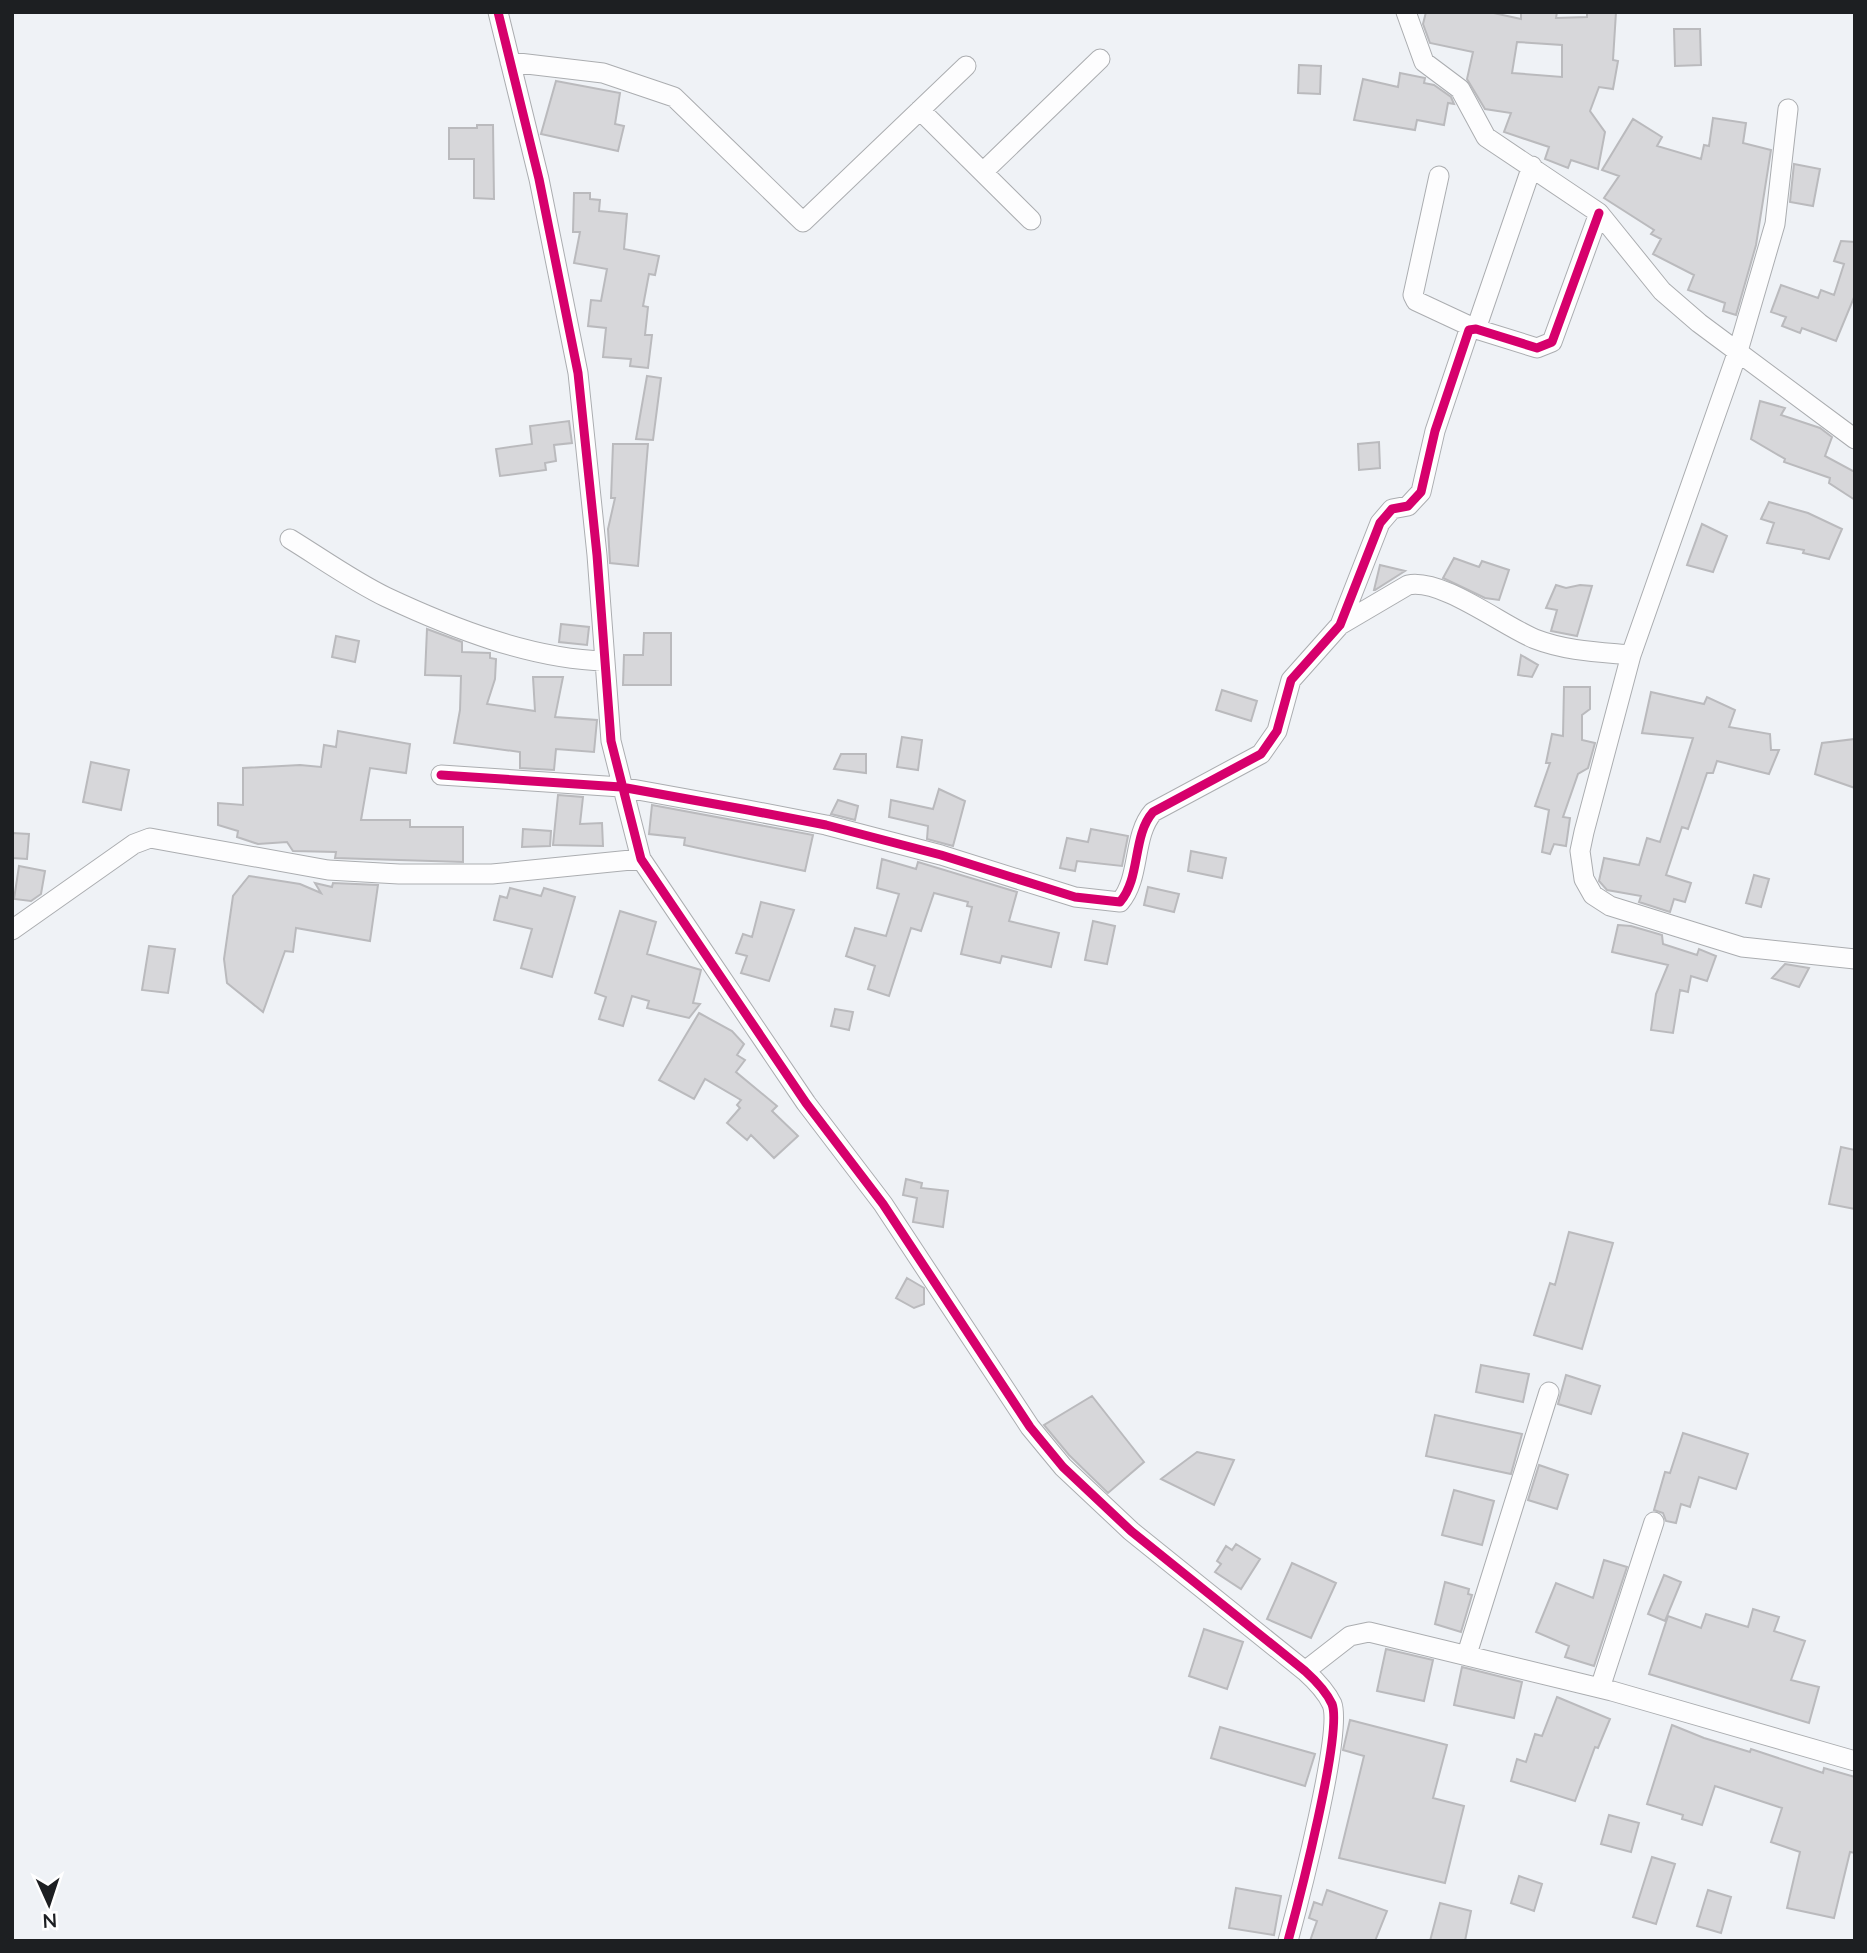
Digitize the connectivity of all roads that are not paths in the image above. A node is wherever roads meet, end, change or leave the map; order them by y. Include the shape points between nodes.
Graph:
1 (498, 12) edge
2 (1406, 12) edge
3 (1100, 60) dead end
4 (510, 62) junction
5 (966, 66) dead end
6 (1788, 109) dead end
7 (920, 110) junction
8 (1532, 166) junction
9 (983, 172) junction
10 (1439, 176) dead end
11 (1599, 213) junction
12 (1031, 220) dead end
13 (1476, 329) junction
14 (1738, 351) junction
15 (1855, 439) edge
16 (290, 539) dead end
17 (1340, 625) junction
18 (1631, 655) junction
19 (605, 661) junction
20 (441, 775) dead end
21 (621, 787) junction
22 (641, 859) junction
23 (12, 930) edge
24 (1855, 958) edge
25 (1549, 1392) dead end
26 (1654, 1522) dead end
27 (1467, 1654) junction
28 (1305, 1671) junction
29 (1600, 1688) junction
30 (1855, 1761) edge
31 (1287, 1941) edge

1 - 4 street
2 - 8 street via 1424,62 1460,89 1478,127 1494,145
3 - 9 street
4 - 7 street via 603,74 674,97 803,222
4 - 19 street via 578,373
5 - 7 street
6 - 14 street via 1775,224
7 - 9 street
8 - 11 street
8 - 13 street
9 - 12 street
10 - 13 street via 1413,295 1416,301
11 - 13 street via 1552,342 1537,348
11 - 14 street via 1662,291
13 - 17 street via 1465,337 1421,492 1408,506 1392,509 1380,523
14 - 15 street
14 - 18 street
16 - 19 street via 384,596 463,629 573,660
17 - 18 street via 1417,583 1561,648
17 - 21 street via 1291,680 1277,731 1267,749 1148,818 1120,902 1075,897 826,825
18 - 24 street via 1580,851 1584,880 1593,895 1610,906 1742,947
19 - 21 street via 611,741
20 - 21 street
21 - 22 street
22 - 23 street via 492,874 399,874 327,870 150,838 134,844
22 - 28 street via 806,1103 883,1204 1030,1427 1063,1466 1132,1531
25 - 27 street
26 - 29 street
27 - 28 street via 1360,1633
27 - 29 street
28 - 31 street via 1320,1684 1332,1705 1334,1722
29 - 30 street

